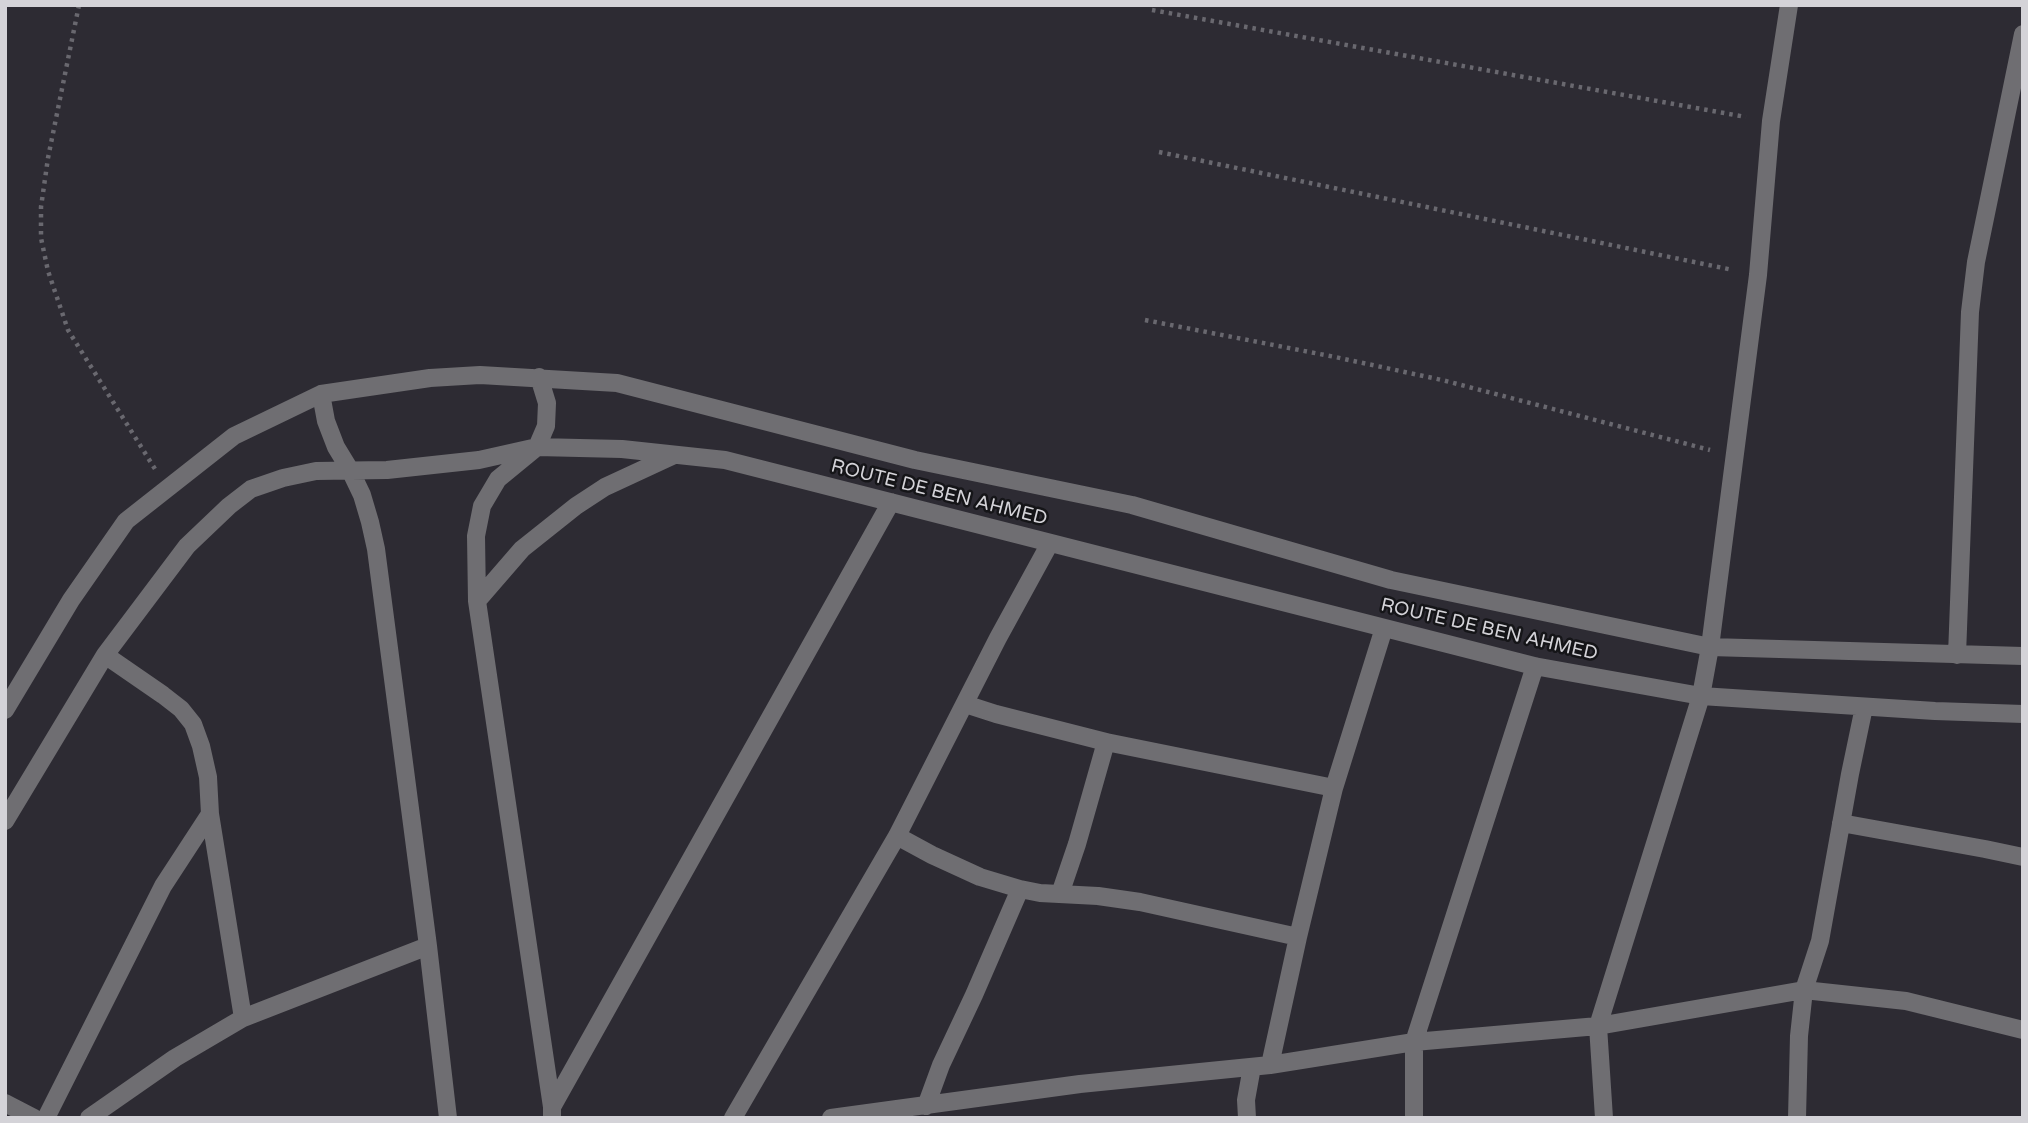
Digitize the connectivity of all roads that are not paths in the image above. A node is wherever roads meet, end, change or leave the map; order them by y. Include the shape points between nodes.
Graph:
1 (1789, 5) edge
2 (2023, 34) edge
3 (539, 377) junction
4 (321, 394) junction
5 (537, 447) junction
6 (676, 454) junction
7 (350, 470) junction
8 (891, 502) junction
9 (1050, 543) junction
10 (477, 601) junction
11 (1384, 628) junction
12 (1710, 647) junction
13 (105, 655) junction
14 (1957, 655) junction
15 (2023, 656) edge
16 (1535, 666) junction
17 (1701, 696) junction
18 (965, 704) junction
19 (1864, 707) junction
20 (5, 710) edge
21 (2023, 714) edge
22 (1107, 741) junction
23 (1334, 788) junction
24 (210, 814) junction
25 (5, 821) edge
26 (1840, 824) junction
27 (897, 836) junction
28 (2023, 857) edge
29 (1020, 889) junction
30 (1060, 894) junction
31 (1298, 937) junction
32 (428, 946) junction
33 (1804, 990) junction
34 (243, 1018) junction
35 (1598, 1026) junction
36 (2023, 1030) edge
37 (1414, 1042) junction
38 (1270, 1065) junction
39 (1252, 1067) junction
40 (5, 1103) edge
41 (926, 1105) junction
42 (967, 1109) edge
43 (552, 1112) edge
44 (34, 1118) edge
45 (46, 1118) edge
46 (89, 1118) edge
47 (448, 1118) edge
48 (733, 1118) edge
49 (831, 1118) edge
50 (1247, 1118) edge
51 (1414, 1118) edge
52 (1604, 1118) edge
53 (1797, 1118) edge

1 - 12 street via 1771,121 1758,275
2 - 14 street via 1969,312
3 - 4 street, ROUTE DE BEN AHMED via 443,377
3 - 5 street via 547,403 546,426
3 - 12 street, ROUTE DE BEN AHMED via 617,383 915,460 1132,505 1391,580
4 - 7 street via 326,421
4 - 20 street, ROUTE DE BEN AHMED via 234,436 126,521 71,600
5 - 6 street, ROUTE DE BEN AHMED
5 - 7 street, ROUTE DE BEN AHMED via 480,460
5 - 10 street via 498,479 482,506 476,536
6 - 8 street, ROUTE DE BEN AHMED via 725,460
6 - 10 street via 576,506 522,549
7 - 13 street, ROUTE DE BEN AHMED via 283,478 251,489 187,546
7 - 32 street via 365,504 376,549
8 - 9 street, ROUTE DE BEN AHMED
8 - 43 street
9 - 11 street, ROUTE DE BEN AHMED
9 - 18 street
10 - 43 street
11 - 16 street, ROUTE DE BEN AHMED
11 - 23 street
12 - 14 street, ROUTE DE BEN AHMED
12 - 17 street
13 - 24 street via 181,709 193,724 208,777
13 - 25 street, ROUTE DE BEN AHMED
14 - 15 street, ROUTE DE BEN AHMED
16 - 17 street, ROUTE DE BEN AHMED
16 - 37 street
17 - 19 street, ROUTE DE BEN AHMED
17 - 35 street
18 - 22 street
18 - 27 street
19 - 21 street, ROUTE DE BEN AHMED
19 - 26 street
22 - 23 street
22 - 30 street
23 - 31 street
24 - 34 street
24 - 45 street via 163,886
26 - 28 street
26 - 33 street via 1820,941
27 - 29 street via 980,877
27 - 48 street
29 - 30 street
29 - 41 street
30 - 31 street via 1140,902
31 - 38 street
32 - 34 street
32 - 47 street
33 - 35 street
33 - 36 street via 1906,1001
33 - 53 street
34 - 46 street
35 - 37 street
35 - 52 street
37 - 38 street
37 - 51 street
38 - 39 street
39 - 42 street via 1080,1084
39 - 50 street
40 - 44 street
41 - 42 street
41 - 49 street

